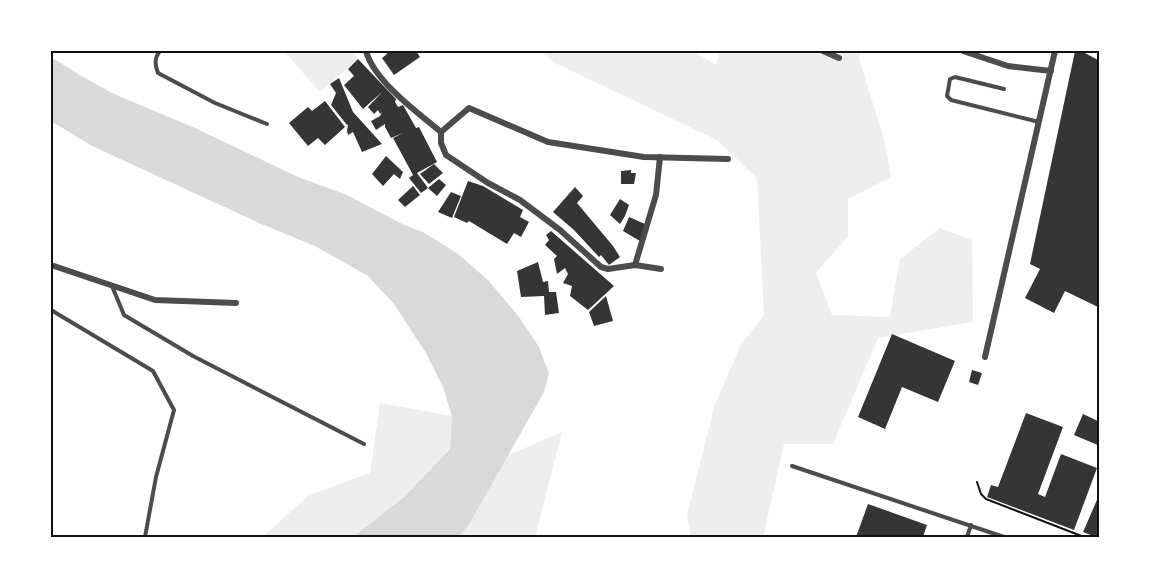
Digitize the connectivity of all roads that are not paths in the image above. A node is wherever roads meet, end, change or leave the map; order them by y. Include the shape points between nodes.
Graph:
1 (160, 51) edge
2 (366, 51) edge
3 (823, 51) edge
4 (963, 51) edge
5 (1055, 51) edge
6 (839, 58) dead end
7 (1051, 71) junction
8 (1004, 89) dead end
9 (1040, 122) junction
10 (267, 123) dead end
11 (441, 132) junction
12 (660, 157) junction
13 (728, 159) dead end
14 (51, 265) edge
15 (635, 265) junction
16 (661, 269) dead end
17 (112, 286) junction
18 (236, 303) dead end
19 (51, 310) edge
20 (985, 357) dead end
21 (364, 444) dead end
22 (792, 466) dead end
23 (971, 525) junction
24 (145, 537) edge
25 (967, 537) edge
26 (1004, 537) edge

1 - 10 lane via 155,65 158,73 215,103
2 - 11 street via 385,82
3 - 6 street
4 - 7 street via 1008,66
5 - 7 street
7 - 9 street
8 - 9 lane via 955,77 950,79 947,96
9 - 20 street
11 - 12 street via 469,108 548,142
11 - 15 street via 446,155 520,200 601,267
12 - 13 street
12 - 15 street via 656,195
14 - 17 street
15 - 16 street
17 - 18 street via 155,300
17 - 21 lane via 124,315 193,356
19 - 24 lane via 153,371 174,410
22 - 23 lane
23 - 25 lane
23 - 26 lane

